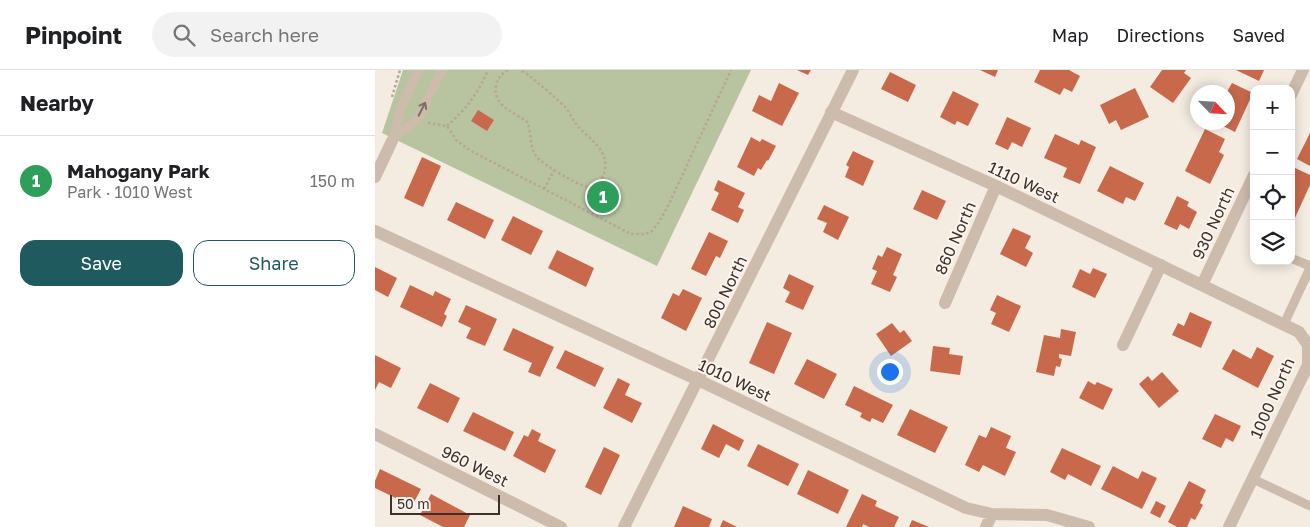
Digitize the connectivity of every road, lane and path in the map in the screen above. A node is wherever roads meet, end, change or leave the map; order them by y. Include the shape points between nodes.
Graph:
1 (419, 70) edge
2 (442, 70) edge
3 (488, 70) edge
4 (508, 70) edge
5 (519, 70) edge
6 (731, 70) edge
7 (853, 70) edge
8 (1305, 74) edge
9 (1295, 89) edge
10 (831, 112) junction
11 (424, 122) dead end
12 (447, 126) junction
13 (393, 141) junction
14 (554, 170) junction
15 (375, 178) edge
16 (1250, 183) edge
17 (996, 186) junction
18 (544, 189) junction
19 (375, 231) edge
20 (1295, 260) edge
21 (1161, 265) junction
22 (1310, 267) edge
23 (1202, 285) junction
24 (945, 303) dead end
25 (1249, 307) joint
26 (1284, 324) junction
27 (1123, 345) dead end
28 (698, 380) junction
29 (375, 434) edge
30 (1253, 479) junction
31 (1310, 506) edge
32 (992, 514) junction
33 (561, 527) edge
34 (624, 527) edge
35 (986, 527) edge
36 (1089, 527) edge
37 (1229, 527) edge

1 - 13 lane via 401,108
13 -> 2 lane via 419,116
3 - 12 path via 466,109
4 - 14 path via 499,77 495,88 501,104 528,123 533,151 537,158
5 - 14 path via 565,107 597,145 606,166 599,182 587,187
6 - 18 path via 669,204 652,231 631,234
7 - 10 street, 800 North
8 - 9 street
10 - 17 street, 1110 West
10 - 28 street, 800 North
11 - 12 path
12 - 18 path via 457,141 471,151
13 - 15 street
14 - 18 path
16 - 23 street, 930 North
17 - 21 street, 1110 West
17 - 24 street, 860 North
19 - 28 street, 1010 West
20 - 22 lane
21 - 23 street, 1110 West
21 - 27 street
22 - 26 lane
23 - 25 street, 1110 West
25 - 26 street, 1000 North
26 - 30 street, 1000 North via 1299,332 1308,345 1307,365
28 - 32 street, 1010 West via 966,508
28 - 34 street, 800 North
29 - 33 street, 960 West
30 - 31 lane
30 - 37 street, 1000 North
32 - 35 street
32 - 36 street, 1010 West via 1047,515

